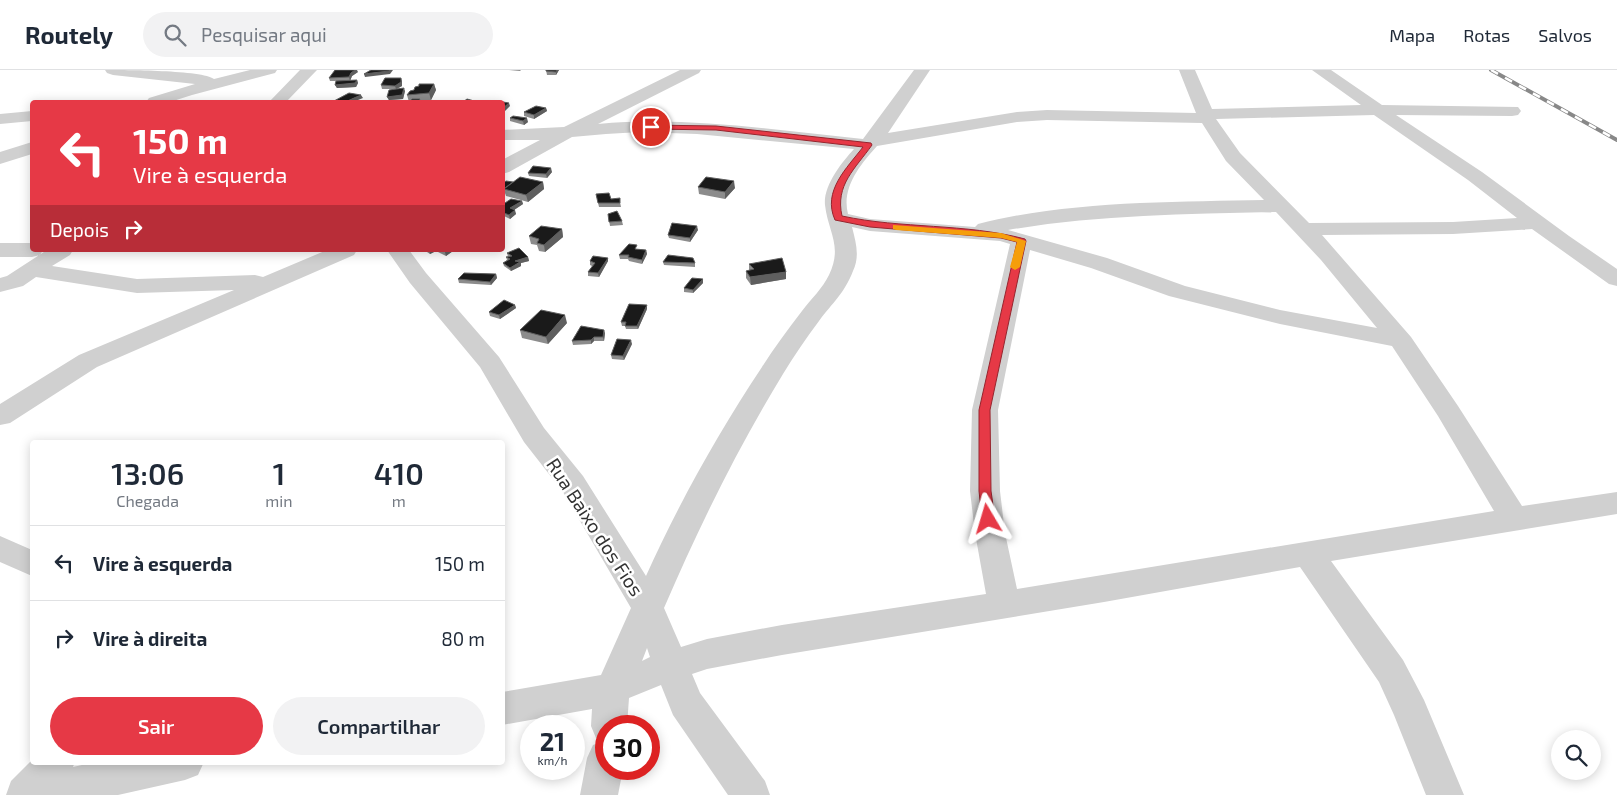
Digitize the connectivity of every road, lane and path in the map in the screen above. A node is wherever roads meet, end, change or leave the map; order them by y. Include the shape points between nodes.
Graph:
1 (113, 70) edge
2 (309, 70) edge
3 (693, 70) edge
4 (922, 70) edge
5 (1187, 70) edge
6 (1320, 70) edge
7 (264, 71) edge
8 (220, 82) junction
9 (295, 84) edge
10 (161, 100) edge
11 (279, 100) edge
12 (1378, 110) junction
13 (1512, 111) dead end
14 (30, 116) edge
15 (1206, 116) junction
16 (0, 119) edge
17 (564, 134) junction
18 (505, 135) edge
19 (870, 143) junction
20 (30, 149) edge
21 (0, 158) edge
22 (505, 166) edge
23 (1282, 206) junction
24 (838, 218) junction
25 (1536, 223) junction
26 (1305, 230) junction
27 (963, 232) junction
28 (1021, 241) junction
29 (0, 250) edge
30 (56, 252) edge
31 (341, 252) edge
32 (399, 252) edge
33 (33, 260) edge
34 (1617, 278) edge
35 (270, 282) junction
36 (0, 285) edge
37 (1400, 340) junction
38 (0, 416) edge
39 (1617, 503) edge
40 (1514, 519) junction
41 (0, 548) edge
42 (1308, 553) junction
43 (30, 563) edge
44 (1004, 604) junction
45 (648, 608) junction
46 (671, 665) junction
47 (612, 689) junction
48 (505, 709) edge
49 (610, 715) edge
50 (53, 765) edge
51 (171, 765) edge
52 (602, 780) edge
53 (25, 795) edge
54 (31, 795) edge
55 (599, 795) edge
56 (751, 795) edge
57 (1445, 795) edge

1 - 8 street
2 - 9 street
3 - 17 street
4 - 19 street
5 - 15 street
6 - 12 street
7 - 8 street
8 - 10 street
9 - 11 street
12 - 13 street
12 - 15 street
12 - 25 street via 1475,176
14 - 16 street
15 - 19 street via 1017,117
15 - 23 street via 1233,157
17 - 18 street
17 - 19 street via 637,127 716,128
17 - 22 street
19 - 24 street via 840,183 835,204
20 - 21 street
23 - 26 street
23 - 27 street via 1091,213 1032,219
24 - 27 street via 870,225
24 - 45 street via 847,250 840,276 832,292 811,314 772,371 715,466 677,540
25 - 26 street
25 - 34 street
26 - 37 street
27 - 28 street via 1001,235
28 - 37 street via 1099,263 1142,280 1280,318
28 - 44 street via 985,410 985,491
29 - 33 street
30 - 33 street
31 - 35 street
32 - 45 street, Rua Baixo dos Fios via 490,363 534,435 573,484
33 - 35 street via 137,286
33 - 36 street via 15,280
35 - 38 street via 88,361
37 - 40 street via 1449,412
39 - 40 street
40 - 42 street
41 - 43 street
42 - 44 street
42 - 57 street via 1391,671
44 - 46 street via 782,640 706,654
45 - 46 street, Rua Baixo dos Fios
45 - 47 street
46 - 47 street
46 - 56 street, Rua Baixo dos Fios via 686,703
47 - 48 street
47 - 49 street
50 - 53 street
51 - 54 street
52 - 55 street

